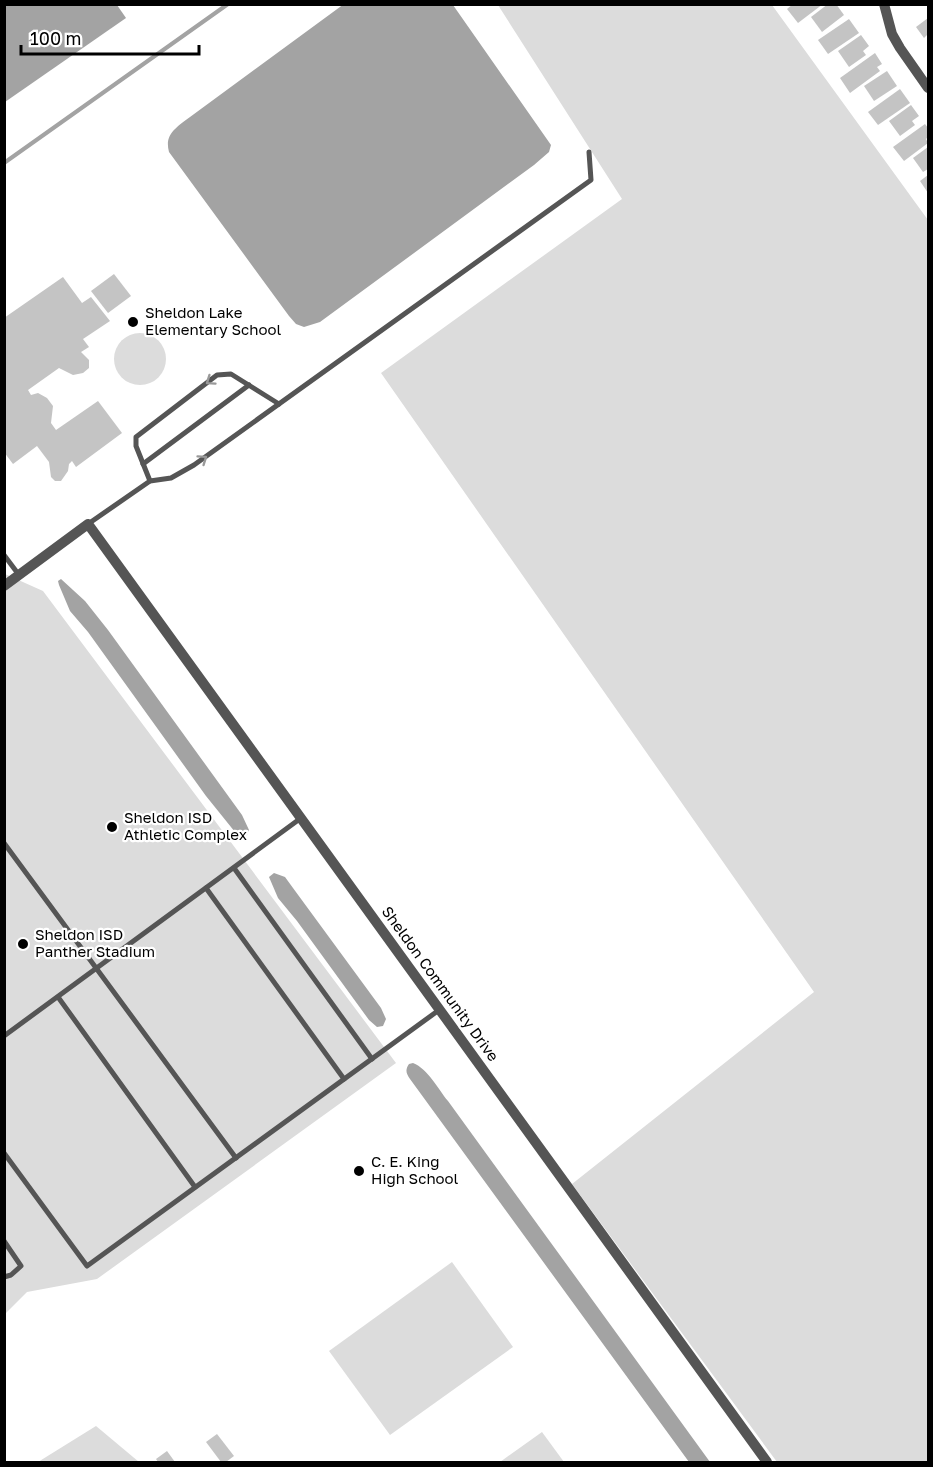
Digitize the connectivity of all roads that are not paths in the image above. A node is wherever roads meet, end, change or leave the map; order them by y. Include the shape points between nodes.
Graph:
1 (884, 4) edge
2 (928, 87) edge
3 (589, 152) dead end
4 (249, 385) junction
5 (279, 404) junction
6 (143, 464) junction
7 (150, 481) junction
8 (88, 524) junction
9 (4, 555) edge
10 (19, 575) junction
11 (4, 585) edge
12 (301, 818) junction
13 (4, 843) edge
14 (234, 868) junction
15 (206, 888) junction
16 (96, 968) junction
17 (58, 997) junction
18 (440, 1010) junction
19 (4, 1036) edge
20 (372, 1059) junction
21 (344, 1079) junction
22 (4, 1153) edge
23 (236, 1158) junction
24 (195, 1187) junction
25 (4, 1241) edge
26 (4, 1277) edge
27 (767, 1462) edge

1 - 2 street via 892,34
3 - 5 lane via 591,180
4 - 5 lane
4 - 6 lane
4 -> 6 lane via 231,374 217,375 136,437
7 -> 5 lane via 171,478 194,465
6 - 7 lane
7 - 8 lane
8 - 10 street
8 - 12 street, Sheldon Community Drive
9 - 10 lane
10 - 11 street
12 - 14 lane
12 - 18 street, Sheldon Community Drive
13 - 16 lane
14 - 15 lane
14 - 20 lane
15 - 16 lane
15 - 21 lane
16 - 17 lane
16 - 23 lane
17 - 19 lane
17 - 24 lane
18 - 20 lane
18 - 27 street, Sheldon Community Drive
20 - 21 lane
21 - 23 lane
22 - 24 lane via 87,1266
23 - 24 lane
25 - 26 lane via 21,1266

